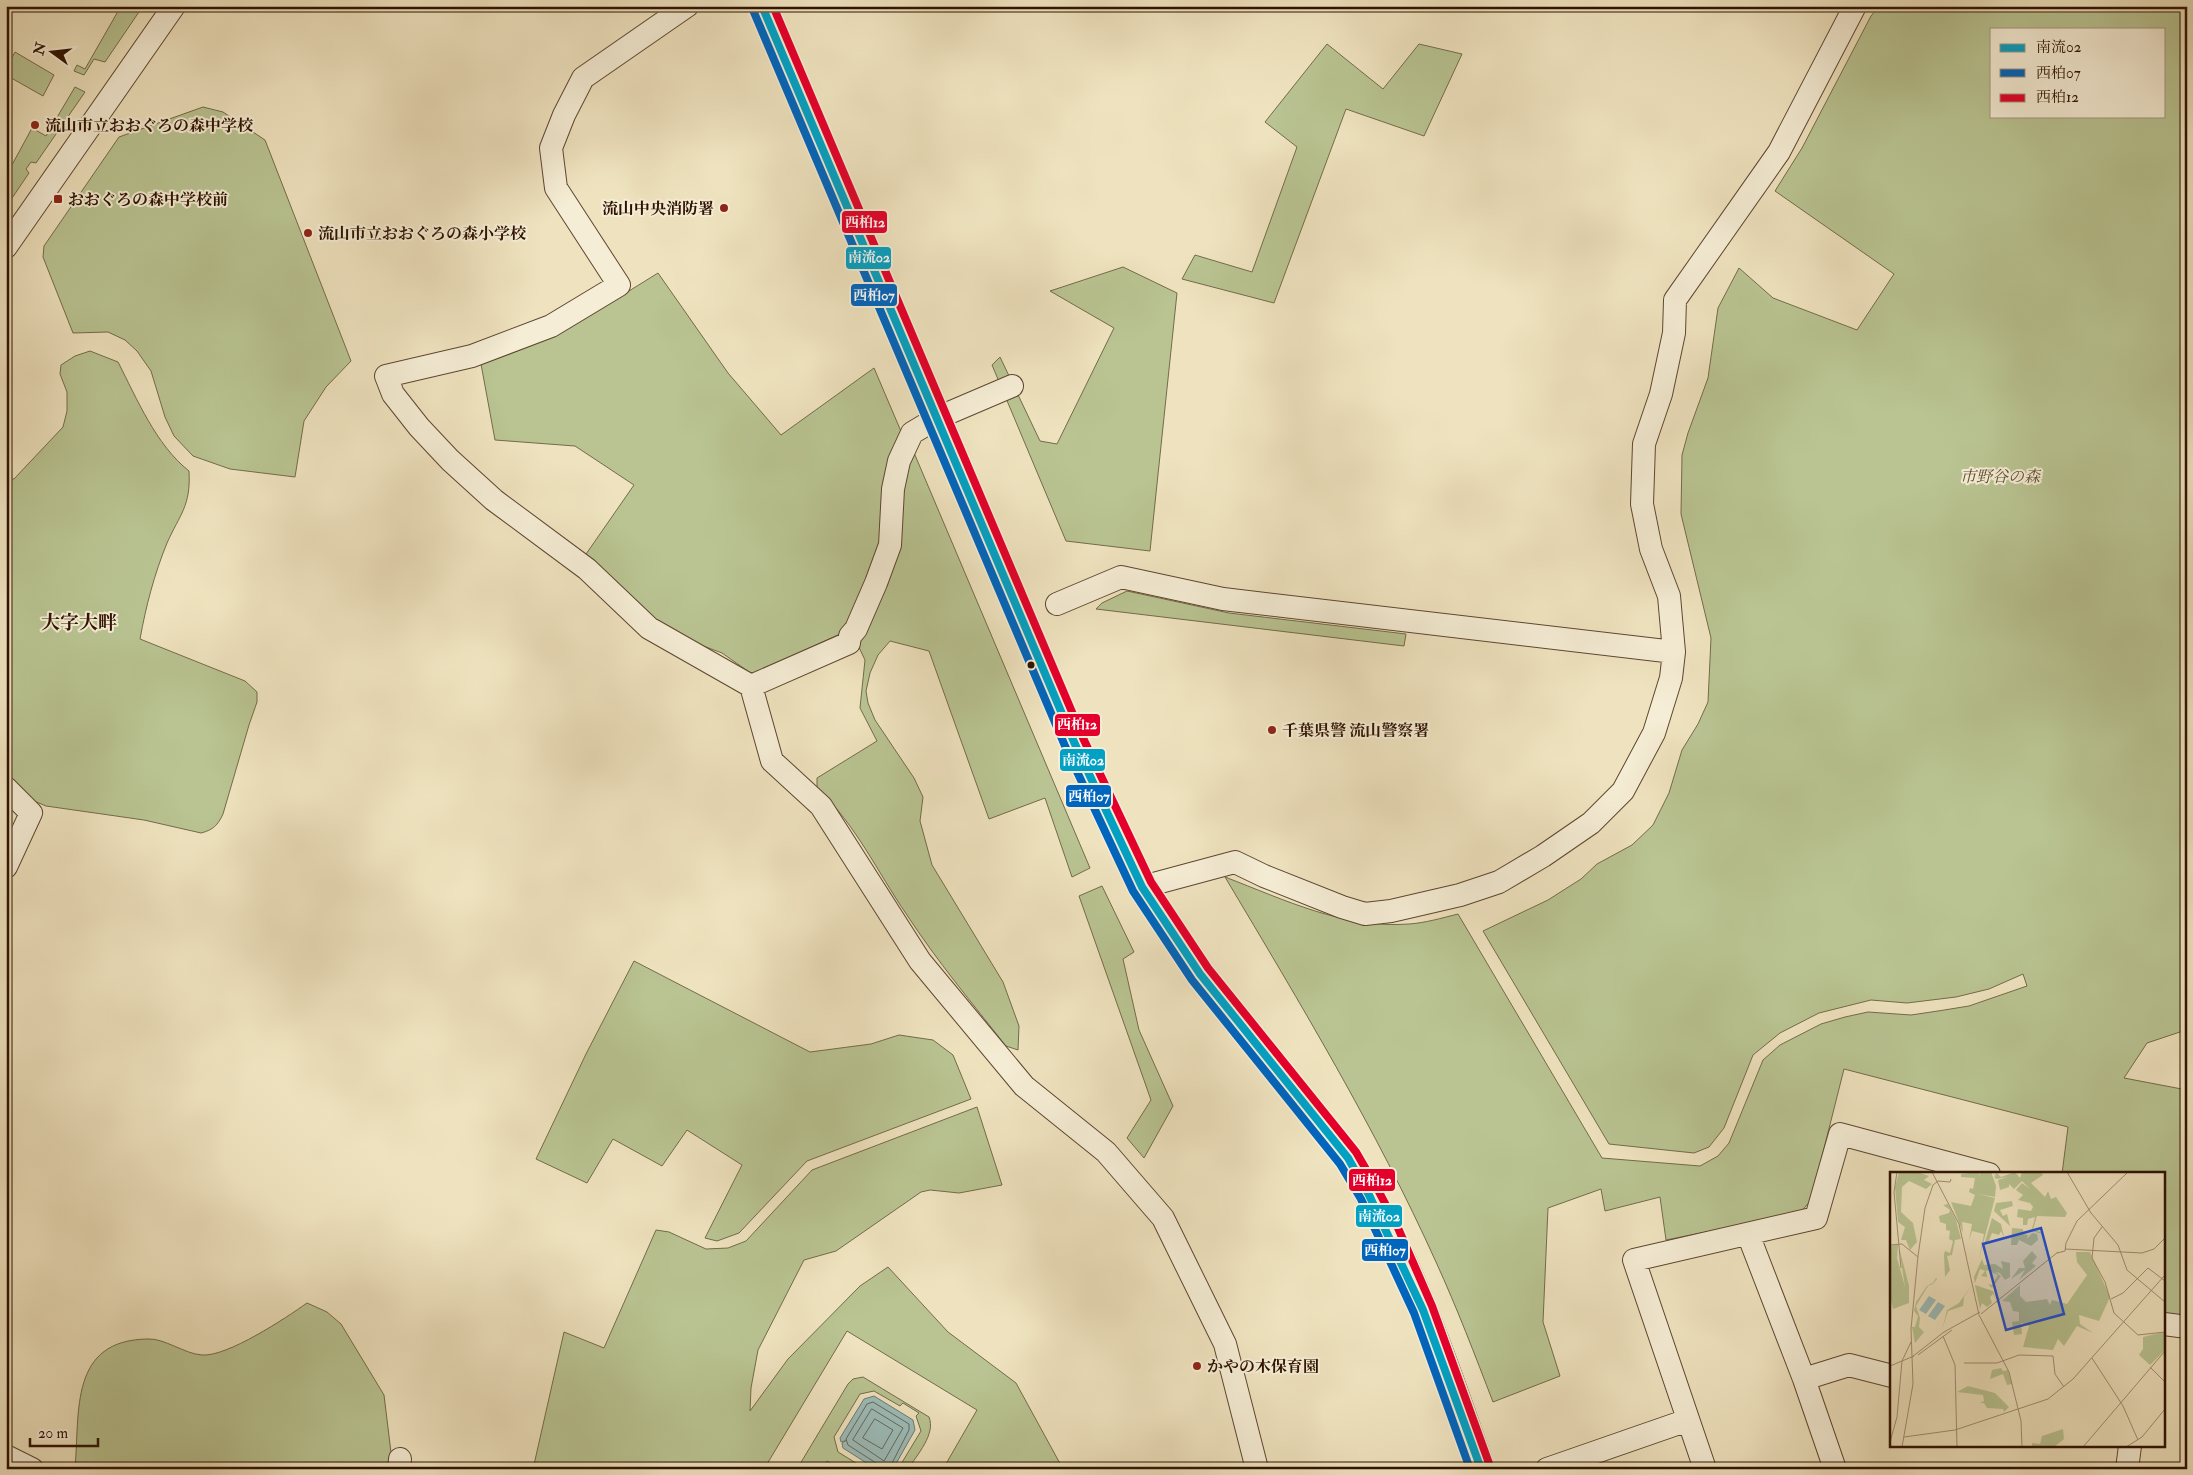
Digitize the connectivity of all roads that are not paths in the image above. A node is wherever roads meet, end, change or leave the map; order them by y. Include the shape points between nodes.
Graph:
1 (174, 6) edge
2 (687, 6) edge
3 (762, 6) edge
4 (1855, 6) edge
5 (6, 247) edge
6 (1012, 386) dead end
7 (937, 418) junction
8 (1057, 604) dead end
9 (1674, 652) junction
10 (751, 686) junction
11 (6, 788) edge
12 (6, 867) edge
13 (1142, 887) junction
14 (1982, 1172) edge
15 (1748, 1234) junction
16 (2166, 1324) edge
17 (2187, 1327) edge
18 (1890, 1375) edge
19 (1804, 1379) junction
20 (1688, 1420) junction
21 (2130, 1448) edge
22 (6, 1456) edge
23 (32, 1469) edge
24 (1257, 1469) edge
25 (1481, 1469) edge
26 (1547, 1469) edge
27 (1705, 1469) edge
28 (1835, 1469) edge
29 (2127, 1469) edge

1 - 5 street
2 - 10 street via 583,78 551,148 556,188 619,285 551,326 472,356 386,376 393,394 420,428 494,500 587,569 648,628
3 - 7 street
4 - 9 street via 1779,152 1675,300 1674,333 1661,394 1644,444 1642,504 1650,549 1669,596
6 - 7 street
7 - 10 street via 912,434 899,461 893,489 890,545 848,643
7 - 13 street via 1074,742
8 - 9 street via 1122,577 1223,599
9 - 13 street via 1671,678 1654,732 1623,790 1591,823 1499,882 1460,895 1366,914 1295,889 1235,862
10 - 24 street via 772,761 821,806 920,961 1024,1086 1106,1152 1163,1218 1225,1344
11 - 12 street via 31,813
13 - 25 street via 1200,974 1348,1158 1366,1187 1412,1282 1448,1372
14 - 15 street via 1840,1134 1816,1218
15 - 19 street
15 - 20 street via 1634,1260
16 - 17 street
18 - 19 street via 1849,1365
19 - 28 street
20 - 26 street
20 - 27 street
21 - 29 street
22 - 23 street

